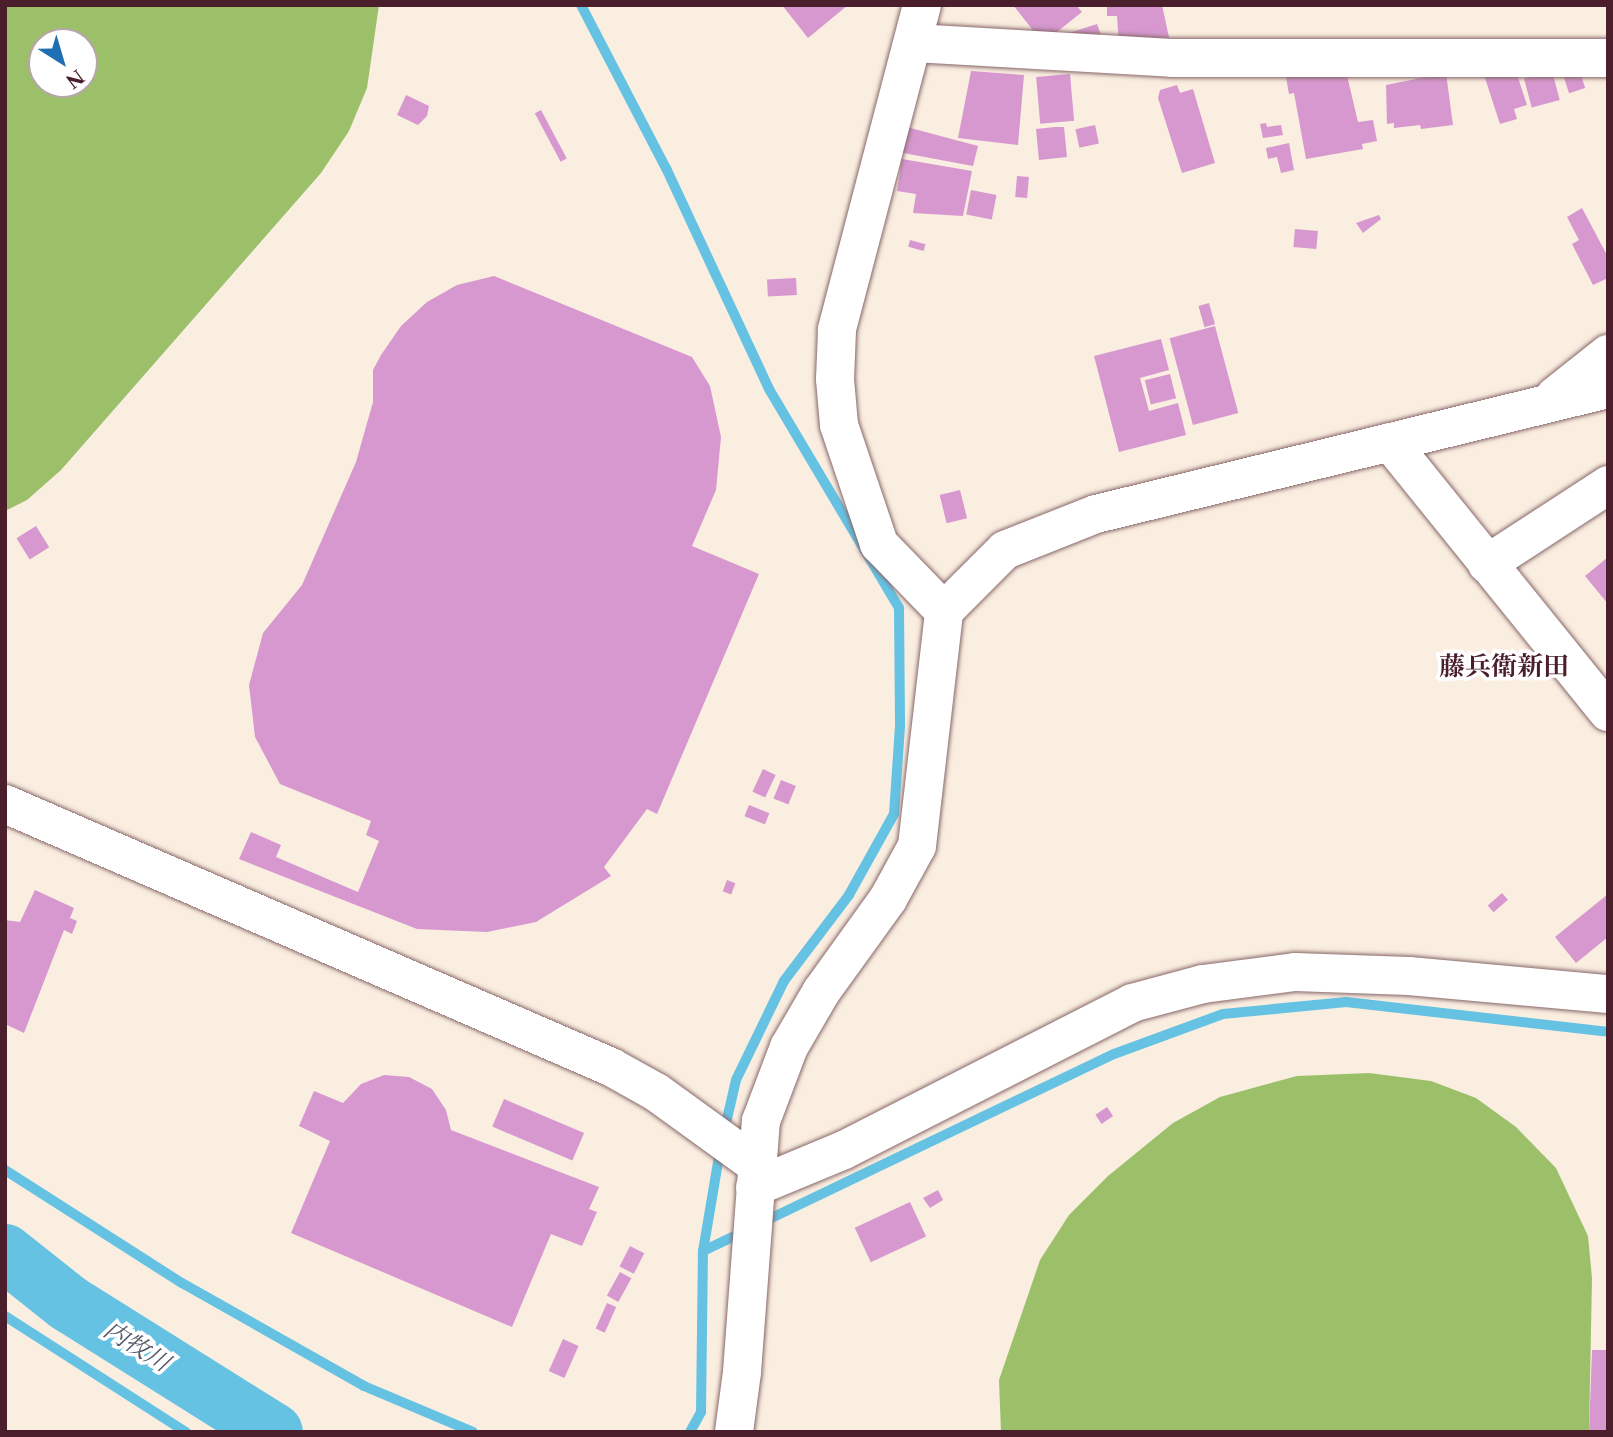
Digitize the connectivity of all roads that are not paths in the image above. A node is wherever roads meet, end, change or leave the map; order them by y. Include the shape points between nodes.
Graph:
1 (922, 5) edge
2 (914, 43) junction
3 (1608, 58) edge
4 (1608, 355) edge
5 (1608, 389) edge
6 (1545, 403) junction
7 (1390, 442) junction
8 (1608, 485) edge
9 (1487, 564) junction
10 (937, 603) junction
11 (1608, 712) edge
12 (10, 809) edge
13 (1608, 994) edge
14 (749, 1168) junction
15 (734, 1432) edge

1 - 2 street
2 - 3 street via 1172,58
2 - 10 street via 837,330 839,425 879,544
4 - 6 street
5 - 6 street
6 - 7 street
7 - 9 street
7 - 10 street via 1096,514 1005,550
8 - 9 street
9 - 11 street
10 - 14 street via 917,846 888,899 821,992 789,1046
12 - 14 street via 611,1067 702,1124
13 - 14 street via 1409,976 1295,972 1203,984 1132,1003 844,1150
14 - 15 street via 742,1372

